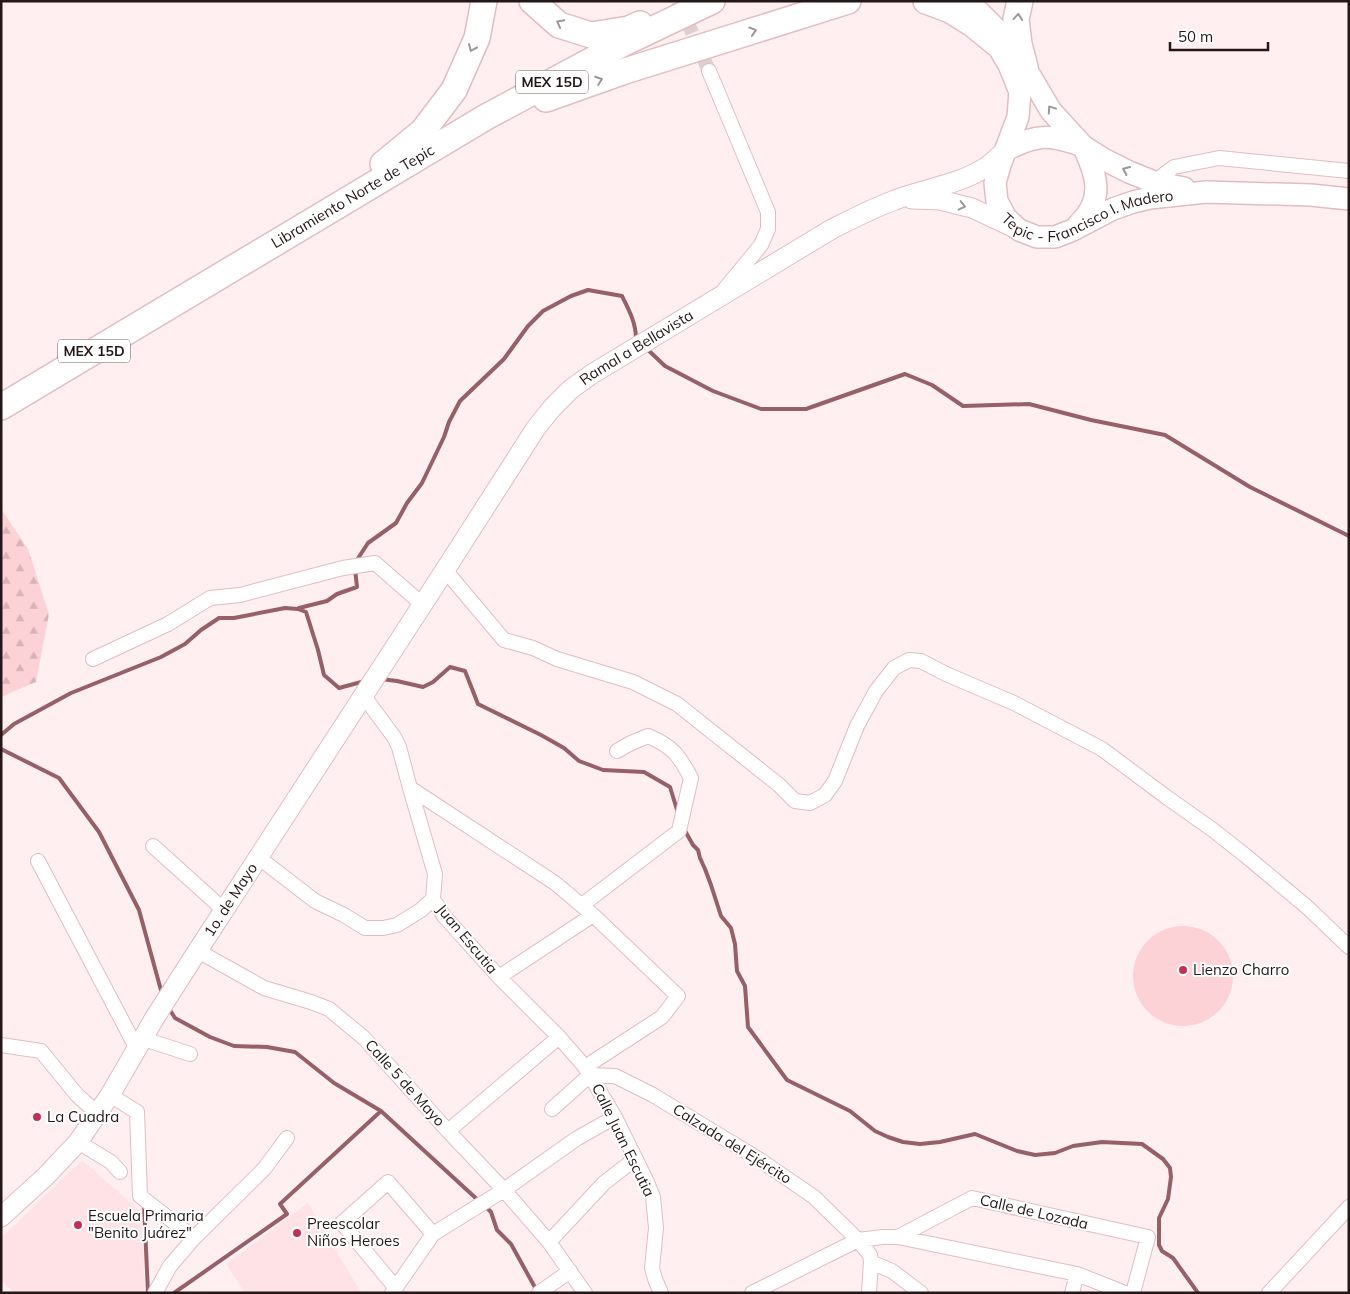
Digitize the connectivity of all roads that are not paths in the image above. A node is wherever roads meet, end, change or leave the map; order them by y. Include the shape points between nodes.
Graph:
1 (484, 1) edge
2 (532, 1) edge
3 (688, 1) edge
4 (712, 1) edge
5 (848, 1) edge
6 (926, 1) edge
7 (954, 1) edge
8 (966, 1) edge
9 (1020, 1) edge
10 (996, 43) junction
11 (1025, 67) junction
12 (709, 71) tunnel mouth
13 (1082, 146) junction
14 (1006, 149) junction
15 (396, 170) junction
16 (1349, 171) edge
17 (1154, 182) junction
18 (1206, 192) junction
19 (896, 199) junction
20 (1349, 199) edge
21 (1019, 230) junction
22 (1073, 230) junction
23 (188, 294) junction
24 (717, 298) junction
25 (1, 407) edge
26 (446, 570) junction
27 (423, 605) junction
28 (93, 659) dead end
29 (363, 695) junction
30 (617, 751) dead end
31 (410, 788) junction
32 (153, 846) dead end
33 (258, 857) junction
34 (38, 861) dead end
35 (433, 899) junction
36 (582, 905) junction
37 (224, 910) junction
38 (593, 915) junction
39 (1349, 948) edge
40 (194, 956) junction
41 (499, 977) junction
42 (559, 1037) junction
43 (140, 1044) junction
44 (1, 1045) edge
45 (190, 1054) dead end
46 (588, 1071) junction
47 (110, 1095) junction
48 (552, 1109) dead end
49 (97, 1113) junction
50 (615, 1117) junction
51 (448, 1131) junction
52 (287, 1138) dead end
53 (78, 1142) junction
54 (635, 1159) junction
55 (120, 1172) dead end
56 (504, 1190) junction
57 (1349, 1207) edge
58 (1, 1217) edge
59 (433, 1234) junction
60 (898, 1237) junction
61 (194, 1238) junction
62 (858, 1240) junction
63 (548, 1242) junction
64 (871, 1262) junction
65 (570, 1272) junction
66 (1077, 1274) junction
67 (394, 1290) edge
68 (155, 1293) edge
69 (540, 1293) edge
70 (585, 1293) edge
71 (661, 1293) edge
72 (752, 1293) edge
73 (869, 1293) edge
74 (921, 1293) edge
75 (1072, 1293) edge
76 (1125, 1293) edge
77 (1133, 1293) edge
78 (1269, 1293) edge

1 -> 23 highway via 477,38 454,90 423,130 381,167 202,272
3 -> 2 highway via 629,29 591,35 559,25
4 - 15 highway, Libramiento Norte de Tepic / MEX 15D via 622,44
15 -> 5 highway via 412,171 528,106 625,71
6 - 10 highway via 950,10
7 - 10 main road, Tepic - Francisco I. Madero via 978,20
8 - 11 main road, Tepic - Francisco I. Madero via 1003,36
11 -> 9 highway via 1016,19
10 - 14 main road, Tepic - Francisco I. Madero via 1020,92 1018,117
13 -> 11 main road, Tepic - Francisco I. Madero via 1051,111
12 - 24 street via 768,212 768,229 761,245
13 - 14 main road via 1046,136
17 -> 13 main road, Tepic - Francisco I. Madero
13 - 22 main road via 1096,182 1095,200 1086,217
14 - 19 street, Ramal a Bellavista via 986,167 969,176
14 - 21 main road, Tepic - Francisco I. Madero via 995,183 997,201 1006,218
15 - 23 highway, Libramiento Norte de Tepic / MEX 15D
16 - 17 street via 1219,158 1174,167
17 - 18 main road, Tepic - Francisco I. Madero
18 - 20 main road, Tepic - Francisco I. Madero
18 - 22 main road, Tepic - Francisco I. Madero via 1133,202
19 -> 21 street via 940,200 972,208
19 - 24 street, Ramal a Bellavista via 832,229
21 - 22 main road, Tepic - Francisco I. Madero via 1037,237 1055,237
23 - 25 highway, Libramiento Norte de Tepic / MEX 15D
24 - 26 street, Ramal a Bellavista via 571,389 552,408
26 - 27 street, 1o. de Mayo
26 - 39 street via 504,640 633,682 677,704 795,801 810,803 825,795 835,781 857,726 876,691 894,668 909,660 921,661 1014,703 1102,749 1246,856 1307,906
27 - 28 street via 375,563 343,568 240,595 210,598 168,624
27 - 29 street, 1o. de Mayo
29 - 31 street, Juan Escutia via 394,737
29 - 33 street, 1o. de Mayo
30 - 36 street via 648,736 662,742 680,757 691,778 678,831
31 - 35 street, Juan Escutia via 435,874
31 - 36 street via 555,883
32 - 37 street
33 - 35 street via 315,901 365,928 396,925
33 - 37 street, 1o. de Mayo
34 - 43 street
35 - 41 street, Juan Escutia via 444,916
36 - 38 street
37 - 40 street, 1o. de Mayo
38 - 41 street
38 - 46 street via 678,996 662,1017
40 - 43 street, 1o. de Mayo
40 - 51 street, Calle 5 de Mayo via 264,988 329,1009 364,1038
41 - 42 street, Juan Escutia
42 - 46 street, Juan Escutia
42 - 51 street
43 - 45 street
43 - 47 street, 1o. de Mayo
44 - 49 street via 41,1050
46 - 48 street
46 - 50 street, Calle Juan Escutia
46 - 62 street, Calzada del Ejército via 615,1076 654,1095 760,1160 814,1197
47 - 49 street, 1o. de Mayo
47 - 61 street via 137,1112 140,1196
49 - 53 street, 1o. de Mayo
50 - 54 street, Calle Juan Escutia
50 - 56 street via 576,1139
51 - 56 street, Calle 5 de Mayo
52 - 61 street via 264,1169
53 - 55 street via 111,1162
53 - 58 street, 1o. de Mayo
54 - 63 street via 604,1183
54 - 71 street, Calle Juan Escutia via 653,1197 656,1228 652,1268
56 - 59 street
56 - 63 street, Calle 5 de Mayo
57 - 78 street
59 - 67 street
59 - 67 street via 388,1182 342,1223
60 - 62 street
60 - 66 street
60 - 77 street, Calle de Lozada via 972,1198 1148,1237
61 - 68 street via 170,1266
62 - 64 street, Calzada del Ejército via 870,1255
62 - 72 street
63 - 65 street, Calle 5 de Mayo
64 - 73 street
64 - 74 street via 892,1271
65 - 69 street
65 - 70 street, Calle 5 de Mayo
66 - 75 street
66 - 76 street

